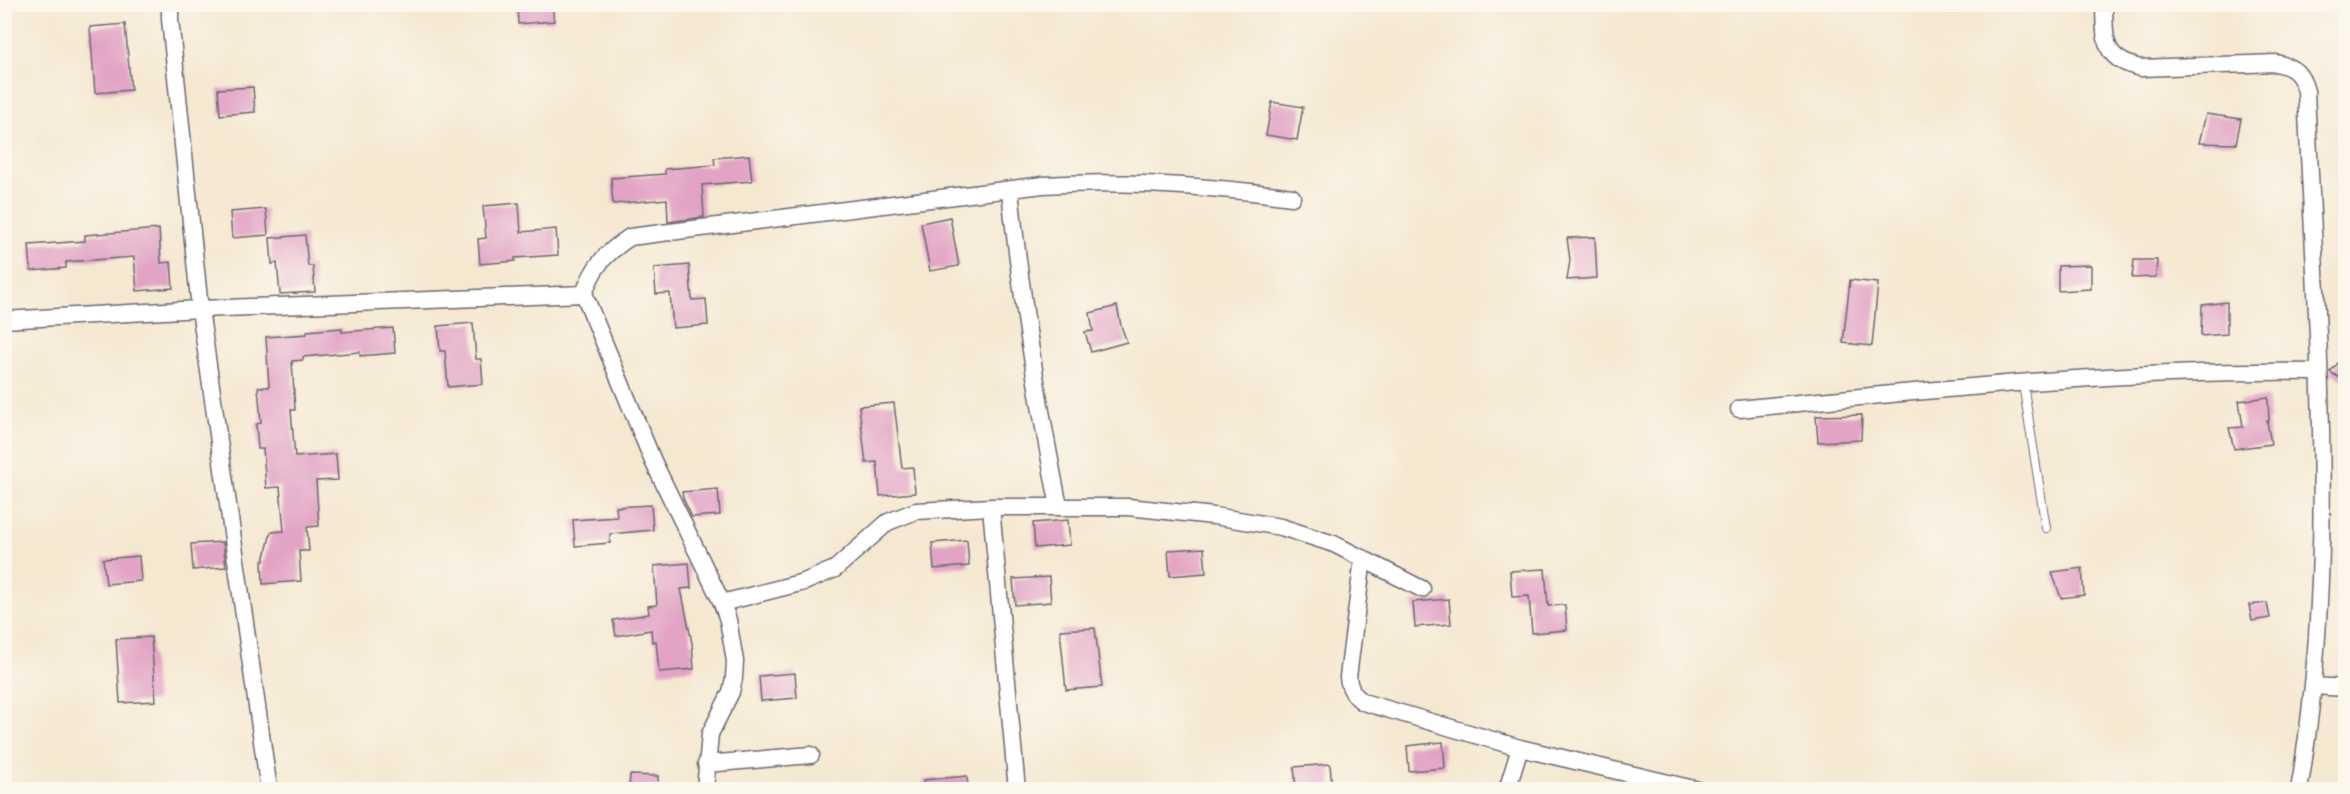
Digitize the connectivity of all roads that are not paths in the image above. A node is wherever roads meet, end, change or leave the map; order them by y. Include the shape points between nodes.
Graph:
1 (170, 4) edge
2 (2104, 4) edge
3 (1010, 191) junction
4 (1292, 198) dead end
5 (584, 294) junction
6 (200, 309) junction
7 (4, 320) edge
8 (2318, 372) junction
9 (2024, 384) junction
10 (1738, 410) dead end
11 (991, 507) junction
12 (1059, 507) junction
13 (2046, 528) dead end
14 (1363, 558) junction
15 (1422, 589) dead end
16 (722, 603) junction
17 (2313, 686) junction
18 (2346, 688) edge
19 (1520, 748) junction
20 (811, 755) dead end
21 (706, 764) junction
22 (269, 789) edge
23 (705, 789) edge
24 (1017, 789) edge
25 (1507, 789) edge
26 (1698, 789) edge
27 (2299, 789) edge

1 - 6 street
2 - 8 street via 2105,42 2113,55 2126,64 2141,68 2276,63 2291,66 2302,76 2306,91
3 - 4 street via 1090,182 1241,190
3 - 5 street via 630,237 608,252 593,272
3 - 12 street via 1021,294
5 - 6 street
5 - 16 street via 653,461
6 - 7 street
6 - 22 street
8 - 9 street via 2143,376
8 - 17 street via 2322,503
9 - 10 street
9 - 13 lane
11 - 12 street
11 - 16 street via 916,511 888,522 835,569 804,582
11 - 24 street
12 - 14 street via 1128,507 1281,527
14 - 15 street
14 - 19 street via 1348,667 1349,687 1355,696 1363,702
16 - 21 street via 733,641 734,678 710,734
17 - 18 street
17 - 27 street
19 - 25 street
19 - 26 street
20 - 21 street
21 - 23 street

